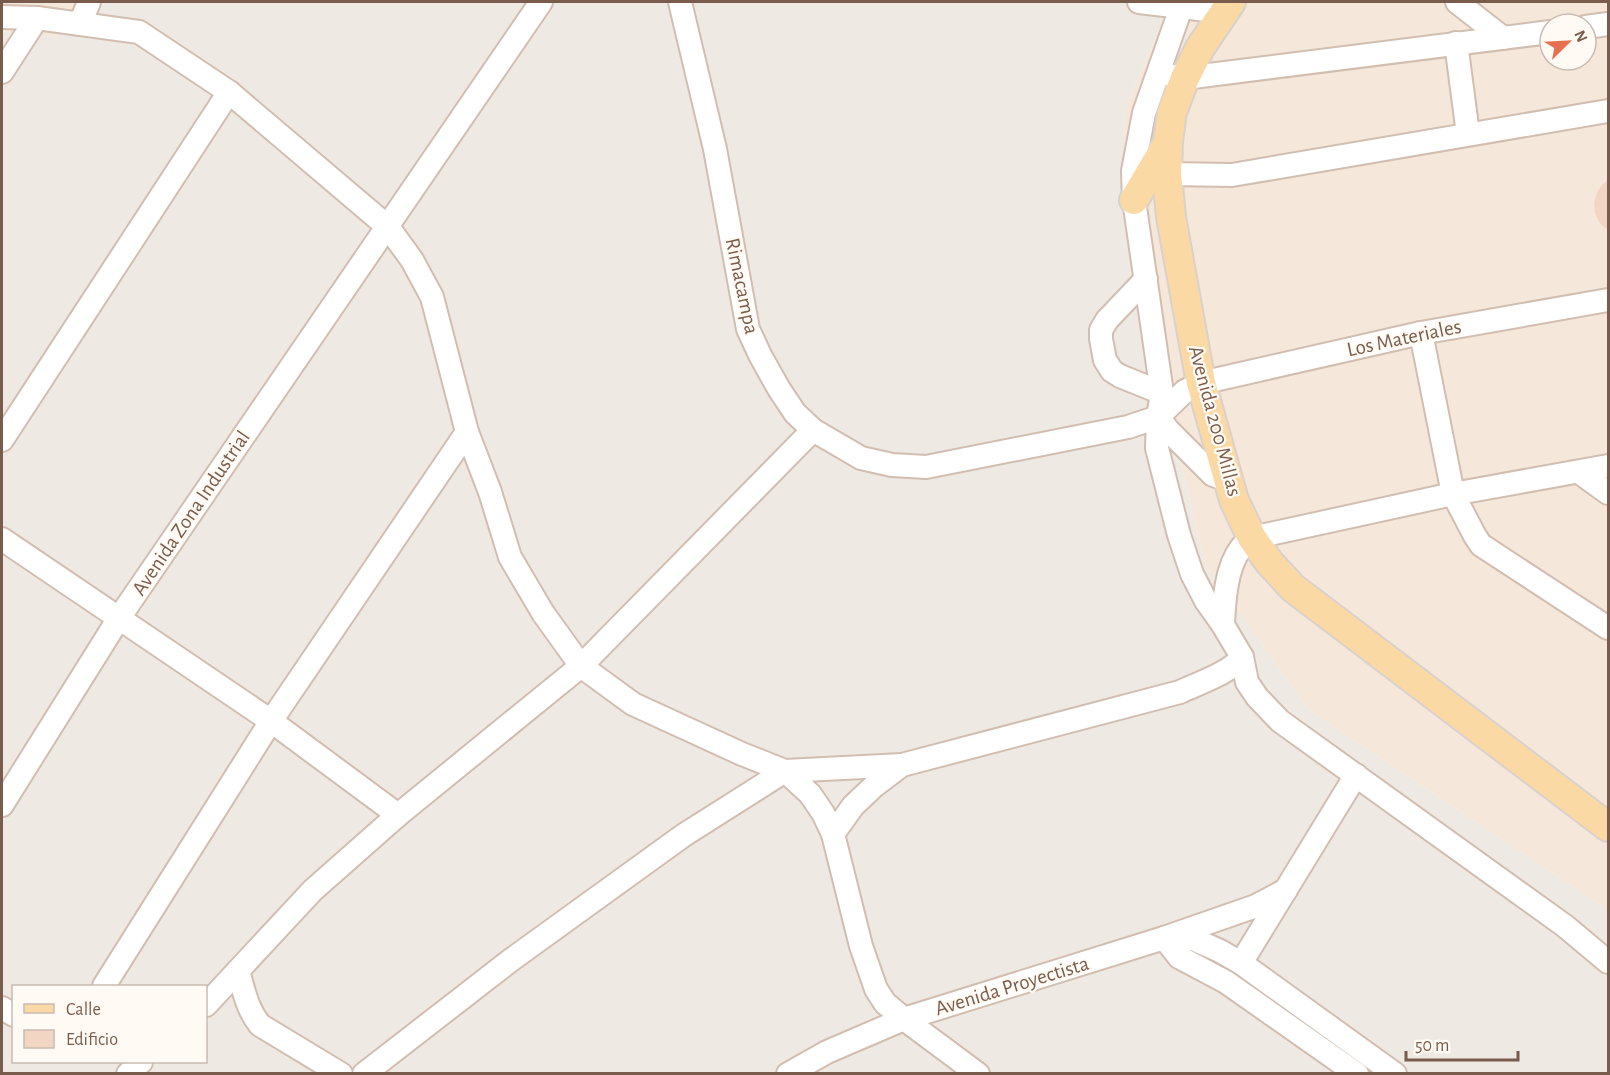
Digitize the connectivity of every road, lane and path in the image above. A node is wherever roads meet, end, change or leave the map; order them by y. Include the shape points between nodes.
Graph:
1 (89, 2) edge
2 (541, 2) edge
3 (680, 2) edge
4 (1139, 2) edge
5 (1457, 2) edge
6 (1183, 3) edge
7 (1227, 7) edge
8 (2, 17) edge
9 (37, 18) junction
10 (80, 24) junction
11 (1538, 34) edge
12 (1503, 38) junction
13 (1456, 43) junction
14 (2, 72) edge
15 (1157, 75) junction
16 (1185, 78) junction
17 (229, 92) junction
18 (1608, 111) edge
19 (1468, 134) junction
20 (1168, 142) junction
21 (1167, 174) junction
22 (1134, 200) junction
23 (388, 226) junction
24 (1146, 279) junction
25 (1608, 300) edge
26 (1421, 333) junction
27 (1201, 383) junction
28 (1162, 393) junction
29 (1158, 417) junction
30 (813, 430) junction
31 (467, 432) junction
32 (2, 440) edge
33 (1608, 466) edge
34 (1579, 471) junction
35 (1227, 480) junction
36 (1608, 493) edge
37 (1453, 494) junction
38 (1252, 538) junction
39 (2, 539) edge
40 (119, 618) junction
41 (1223, 625) junction
42 (1608, 628) edge
43 (1242, 657) junction
44 (581, 666) junction
45 (272, 721) junction
46 (902, 765) junction
47 (785, 771) junction
48 (1356, 775) junction
49 (2, 805) edge
50 (398, 815) junction
51 (1608, 827) edge
52 (833, 834) junction
53 (1286, 890) junction
54 (1164, 938) junction
55 (1608, 962) edge
56 (1241, 963) junction
57 (238, 971) junction
58 (105, 985) edge
59 (207, 1004) edge
60 (904, 1019) junction
61 (140, 1063) edge
62 (128, 1074) edge
63 (341, 1074) edge
64 (364, 1074) edge
65 (788, 1074) edge
66 (978, 1074) edge
67 (1357, 1074) edge
68 (1395, 1074) edge

1 - 10 street
2 - 23 street, Avenida Zona Industrial
3 - 30 street, Rimacampa via 715,149 748,328 779,389 795,413
4 - 6 street
5 - 12 street
6 - 7 street
6 - 15 street
7 - 16 main road, Avenida 200 Millas
8 - 9 street
9 - 10 street
9 - 14 street
10 - 17 street via 139,32
11 - 12 street
12 - 13 street
13 - 16 street
13 - 19 street
15 - 16 street
15 - 22 street via 1144,113 1133,171
16 - 20 main road, Avenida 200 Millas via 1172,112
17 - 23 street
17 - 32 street
18 - 19 street
19 - 21 street via 1232,175
20 - 21 main road, Avenida 200 Millas
20 - 22 main road
21 - 27 main road, Avenida 200 Millas
22 - 24 street
23 - 31 street via 432,297
23 - 40 street, Avenida Zona Industrial
24 - 28 street
24 - 28 street via 1107,320 1101,339 1105,360 1112,371
25 - 26 street, Los Materiales
26 - 27 street, Los Materiales
26 - 37 street
27 - 29 street, Rimacampa via 1185,391
27 - 35 main road, Avenida 200 Millas
28 - 29 street
29 - 30 street, Rimacampa via 1128,427 926,467 861,458
29 - 35 street via 1213,475
29 - 41 street via 1157,448 1179,535 1192,574
30 - 44 street
31 - 44 street via 510,557
31 - 45 street
33 - 34 street
34 - 36 street
34 - 37 street
35 - 38 main road, Avenida 200 Millas
37 - 38 street
37 - 42 street via 1481,545
38 - 41 street via 1241,548 1227,582
38 - 51 main road, Avenida 200 Millas via 1293,588
39 - 40 street
40 - 45 street
40 - 49 street, Avenida Zona Industrial
41 - 43 street
43 - 46 street via 1222,672 1180,692
43 - 48 street via 1247,682 1280,721
44 - 47 street via 633,704
44 - 50 street
45 - 50 street
45 - 58 street
46 - 47 street
46 - 52 street via 853,806
47 - 52 street via 810,794
47 - 64 street via 684,835 511,960
48 - 53 street
48 - 55 street via 1565,926
50 - 57 street via 313,890
52 - 60 street via 876,989
53 - 54 street via 1256,906
53 - 56 street
54 - 56 street, Avenida Proyectista via 1193,939
54 - 60 street, Avenida Proyectista
54 - 67 street via 1179,957 1226,982
56 - 68 street, Avenida Proyectista
57 - 59 street
57 - 63 street via 247,1004 260,1025
60 - 65 street, Avenida Proyectista via 827,1052
60 - 66 street
61 - 62 street

